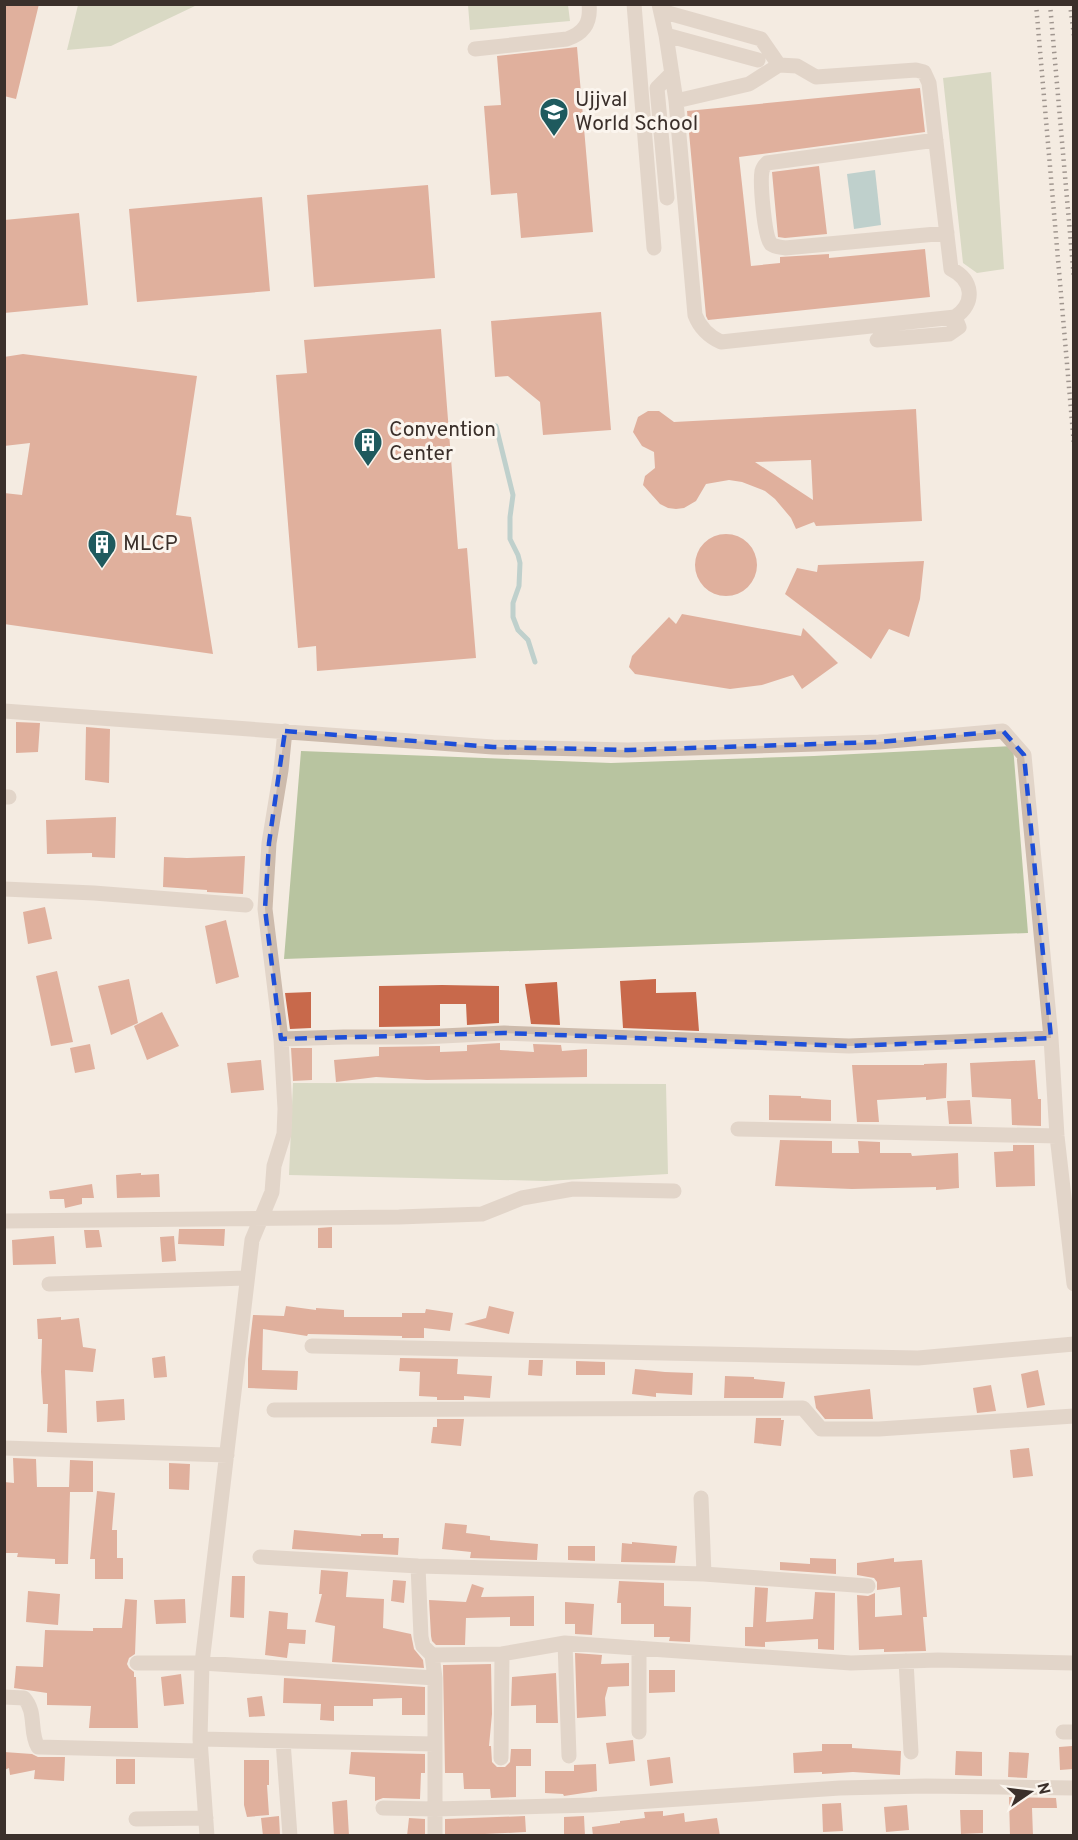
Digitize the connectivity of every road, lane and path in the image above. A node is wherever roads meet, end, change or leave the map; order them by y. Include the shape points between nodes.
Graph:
1 (589, 4) edge
2 (634, 4) edge
3 (660, 8) edge
4 (666, 35) junction
5 (475, 49) dead end
6 (758, 60) dead end
7 (779, 65) junction
8 (672, 73) junction
9 (676, 101) junction
10 (936, 140) junction
11 (667, 198) dead end
12 (947, 233) junction
13 (654, 248) dead end
14 (955, 317) junction
15 (877, 340) dead end
16 (4, 711) edge
17 (285, 731) junction
18 (4, 889) edge
19 (246, 905) dead end
20 (1051, 1038) junction
21 (281, 1039) junction
22 (738, 1129) dead end
23 (1057, 1136) junction
24 (674, 1191) dead end
25 (262, 1217) junction
26 (4, 1221) edge
27 (247, 1278) junction
28 (49, 1284) dead end
29 (1074, 1284) edge
30 (1074, 1344) edge
31 (312, 1346) dead end
32 (274, 1410) dead end
33 (1074, 1416) edge
34 (4, 1448) edge
35 (226, 1455) junction
36 (700, 1498) dead end
37 (260, 1557) dead end
38 (418, 1566) junction
39 (704, 1574) junction
40 (868, 1586) dead end
41 (565, 1642) junction
42 (639, 1648) junction
43 (502, 1654) junction
44 (432, 1655) junction
45 (906, 1661) junction
46 (136, 1663) dead end
47 (202, 1663) junction
48 (1074, 1663) edge
49 (435, 1678) junction
50 (4, 1697) edge
51 (639, 1732) dead end
52 (283, 1741) junction
53 (434, 1744) junction
54 (200, 1745) junction
55 (911, 1752) dead end
56 (569, 1756) dead end
57 (501, 1758) dead end
58 (1074, 1788) edge
59 (383, 1808) dead end
60 (435, 1809) junction
61 (206, 1818) junction
62 (136, 1819) dead end
63 (207, 1836) edge
64 (290, 1836) edge
65 (435, 1836) edge

1 - 5 street via 588,22 575,36
2 - 13 street
3 - 4 street
3 - 7 street via 761,39
4 - 6 street
4 - 8 street
7 - 9 street via 749,84
7 - 10 street via 797,66 816,77 924,72 929,83
8 - 9 street
8 - 11 street via 657,88
9 - 14 street via 695,315 701,328 713,338 721,342
10 - 12 street
10 - 12 street via 767,163 762,169 767,232 774,246 785,248
12 - 14 street via 951,269 964,278 969,292 966,307
14 - 15 street via 959,327 949,334
16 - 17 street
17 - 20 street via 493,747 628,750 879,742 1003,731 1024,755
17 - 21 street via 268,843 265,909
18 - 19 street
20 - 21 street via 849,1046 504,1033
20 - 23 street
21 - 25 street via 284,1134 274,1166 272,1192
22 - 23 street
23 - 29 street
24 - 25 street via 573,1189 522,1198 482,1214
25 - 26 street
25 - 27 street via 252,1240
27 - 28 street
27 - 35 street
30 - 31 street via 918,1358
32 - 33 street via 803,1408 821,1429
34 - 35 street
35 - 47 street
36 - 39 street
37 - 38 street
38 - 39 street
38 - 44 street via 421,1636 423,1646
39 - 40 street
41 - 42 street
41 - 43 street
41 - 56 street
42 - 45 street via 851,1663
42 - 51 street
43 - 44 street
43 - 57 street
44 - 49 street
45 - 48 street
45 - 55 street
46 - 47 street
47 - 49 street
47 - 54 street
49 - 53 street
50 - 54 street via 24,1698 28,1702 38,1747
52 - 53 street
52 - 54 street
52 - 64 street
53 - 60 street
54 - 61 street
58 - 60 street via 840,1788 592,1805
59 - 60 street
60 - 65 street
61 - 62 street
61 - 63 street

